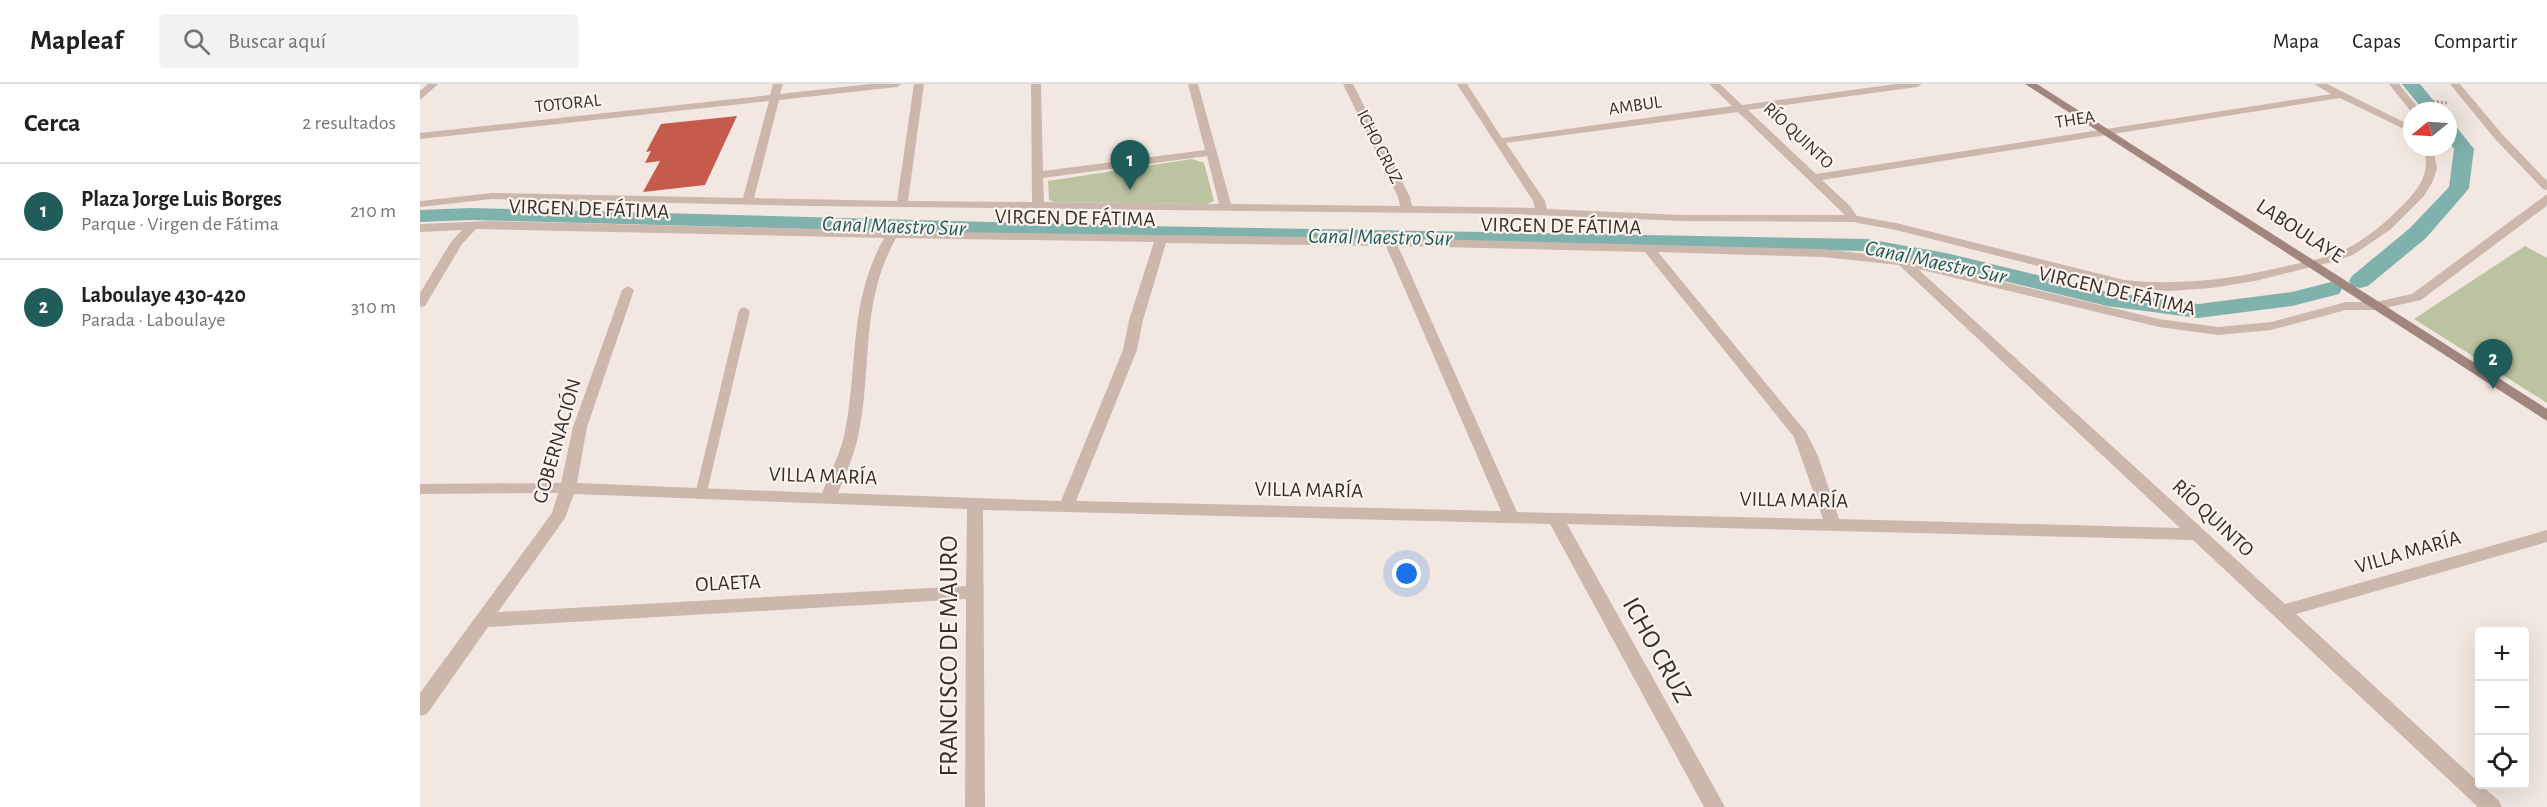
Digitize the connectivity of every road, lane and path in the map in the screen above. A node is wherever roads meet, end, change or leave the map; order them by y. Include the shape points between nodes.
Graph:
1 (433, 84) edge
2 (778, 84) edge
3 (897, 84) edge
4 (919, 84) edge
5 (1036, 84) edge
6 (1192, 84) edge
7 (1348, 84) edge
8 (1462, 84) edge
9 (1714, 84) edge
10 (1917, 84) edge
11 (2030, 84) edge
12 (2319, 84) edge
13 (2394, 84) edge
14 (2455, 84) edge
15 (2341, 95) junction
16 (420, 97) edge
17 (2406, 98) junction
18 (774, 99) junction
19 (2409, 102) edge
20 (2473, 105) junction
21 (1740, 109) junction
22 (2403, 126) edge
23 (2106, 132) junction
24 (420, 136) edge
25 (1500, 141) junction
26 (1211, 152) junction
27 (2432, 156) edge
28 (1038, 175) junction
29 (1813, 178) junction
30 (2547, 187) edge
31 (2547, 197) edge
32 (748, 201) junction
33 (420, 204) edge
34 (902, 204) junction
35 (1038, 205) junction
36 (1226, 208) junction
37 (1407, 210) junction
38 (1542, 213) junction
39 (1853, 219) junction
40 (473, 225) junction
41 (420, 228) edge
42 (892, 235) junction
43 (1161, 239) junction
44 (1390, 242) junction
45 (1648, 248) junction
46 (1903, 262) junction
47 (2313, 264) junction
48 (628, 290) dead end
49 (420, 303) edge
50 (2376, 306) junction
51 (744, 313) dead end
52 (2547, 416) edge
53 (568, 488) junction
54 (420, 489) edge
55 (701, 493) junction
56 (828, 498) junction
57 (975, 504) junction
58 (1066, 507) junction
59 (1512, 518) junction
60 (1555, 518) junction
61 (1832, 524) junction
62 (2196, 534) junction
63 (2547, 536) edge
64 (974, 592) junction
65 (2281, 612) junction
66 (484, 620) junction
67 (420, 708) edge
68 (975, 807) edge
69 (1715, 807) edge
70 (2493, 807) edge

1 - 16 street
2 - 18 street
3 - 18 street, TOTORAL
4 - 34 street
5 - 28 street
6 - 26 street
7 - 37 street, ICHO CRUZ
8 - 25 street
9 - 21 street, RÍO QUINTO
10 - 21 street, AMBUL
11 - 23 main road, LABOULAYE
12 - 15 street
13 - 17 street
14 - 20 street
15 - 22 street
15 - 23 street, THEA
17 - 19 street
17 - 20 path
18 - 24 street, TOTORAL
18 - 32 street
20 - 30 street
21 - 25 street, AMBUL
21 - 29 street, RÍO QUINTO
23 - 29 street, THEA
23 - 47 main road, LABOULAYE
25 - 38 street via 1539,201
26 - 28 street
26 - 36 street
27 - 47 street, VIRGEN DE FÁTIMA via 2434,168 2405,211 2355,249
28 - 35 street
29 - 39 street, RÍO QUINTO
31 - 50 street, VIRGEN DE FÁTIMA via 2416,297
32 - 33 street, VIRGEN DE FÁTIMA via 492,196
32 - 34 street, VIRGEN DE FÁTIMA
34 - 35 street, VIRGEN DE FÁTIMA
35 - 36 street, VIRGEN DE FÁTIMA
36 - 37 street, VIRGEN DE FÁTIMA
37 - 38 street, VIRGEN DE FÁTIMA
38 - 39 street, VIRGEN DE FÁTIMA
39 - 47 street, VIRGEN DE FÁTIMA via 2141,287 2227,284
40 - 41 street, VIRGEN DE FÁTIMA
40 - 42 street, VIRGEN DE FÁTIMA
40 - 49 street via 457,242
42 - 43 street, VIRGEN DE FÁTIMA
42 - 56 street via 879,255 867,292 851,436
43 - 44 street, VIRGEN DE FÁTIMA
43 - 58 street via 1130,350
44 - 45 street, VIRGEN DE FÁTIMA
44 - 59 street
45 - 46 street, VIRGEN DE FÁTIMA via 1822,253
45 - 61 street via 1801,435
46 - 50 street, VIRGEN DE FÁTIMA via 2204,331 2258,328 2346,306
46 - 62 street, RÍO QUINTO
47 - 50 main road, LABOULAYE
48 - 53 street, GOBERNACIÓN via 580,427
50 - 52 main road, LABOULAYE
51 - 55 lane
53 - 54 street, VILLA MARÍA
53 - 55 street, VILLA MARÍA
53 - 66 street, GOBERNACIÓN via 559,514
55 - 56 street, VILLA MARÍA
56 - 57 street, VILLA MARÍA
57 - 58 street, VILLA MARÍA
57 - 64 street, FRANCISCO DE MAURO
58 - 59 street, VILLA MARÍA
59 - 60 street, VILLA MARÍA
60 - 61 street, VILLA MARÍA
60 - 69 street, ICHO CRUZ
61 - 62 street, VILLA MARÍA
62 - 65 street, RÍO QUINTO
63 - 65 street, VILLA MARÍA
64 - 66 street, OLAETA
64 - 68 street, FRANCISCO DE MAURO
65 - 70 street, RÍO QUINTO
66 - 67 street, GOBERNACIÓN

